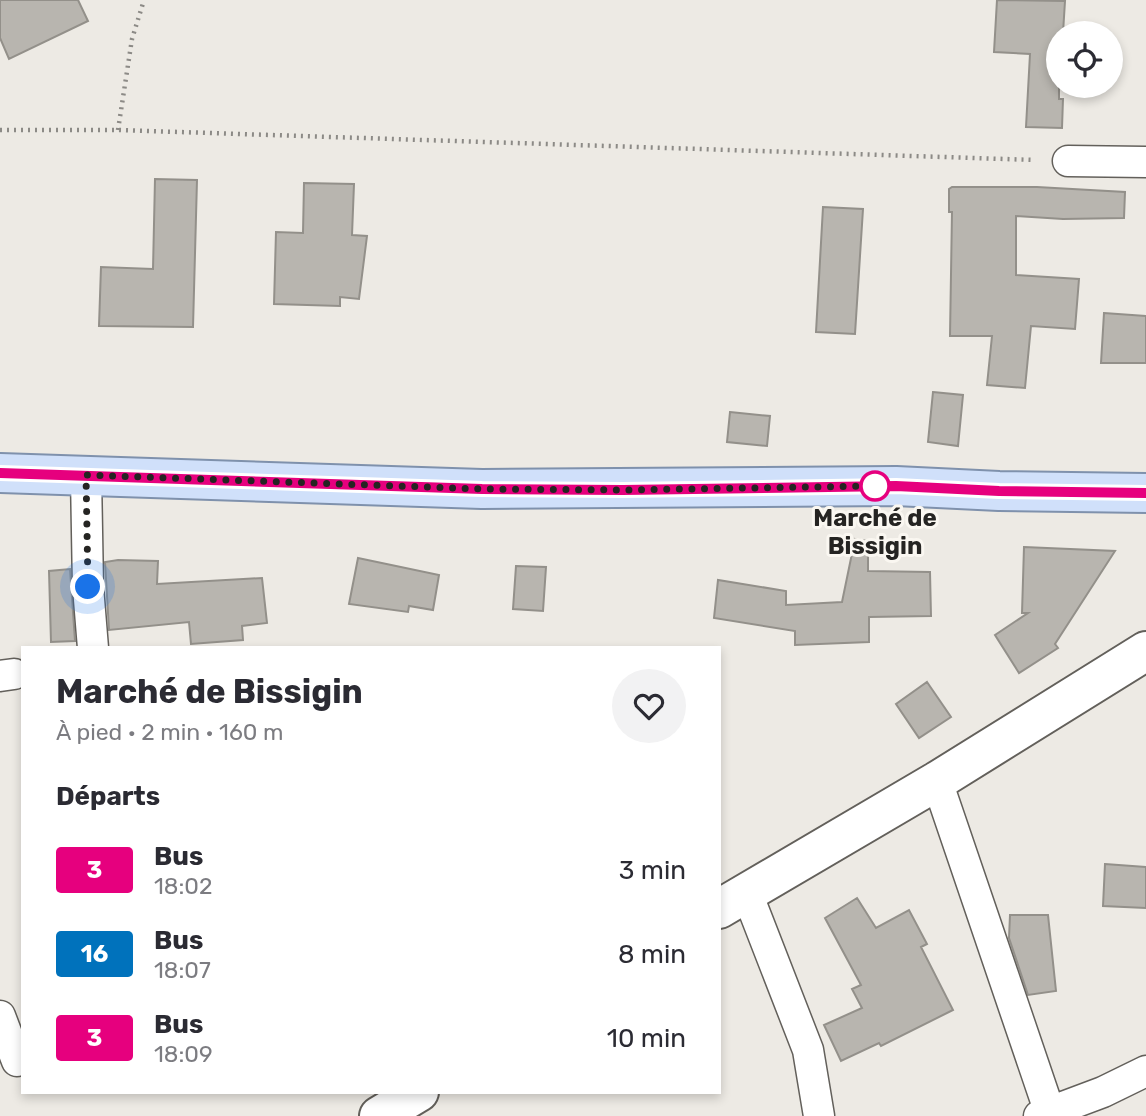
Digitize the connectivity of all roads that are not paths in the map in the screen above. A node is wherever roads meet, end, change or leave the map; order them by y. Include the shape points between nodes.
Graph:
1 (1068, 161) road end
2 (1146, 162) edge
3 (0, 473) edge
4 (86, 475) junction
5 (1146, 493) edge
6 (93, 646) edge
7 (1146, 651) edge
8 (937, 780) junction
9 (733, 901) edge
10 (0, 1016) edge
11 (13, 1064) edge
12 (1146, 1071) edge
13 (416, 1094) edge
14 (383, 1115) edge
15 (1046, 1115) edge
16 (818, 1116) edge

1 - 2 street
3 - 4 main road
4 - 5 main road via 482,489 896,486
4 - 6 street
7 - 8 street
8 - 9 street
8 - 15 street
9 - 16 street via 808,1050
10 - 11 street
12 - 15 street
13 - 14 street

